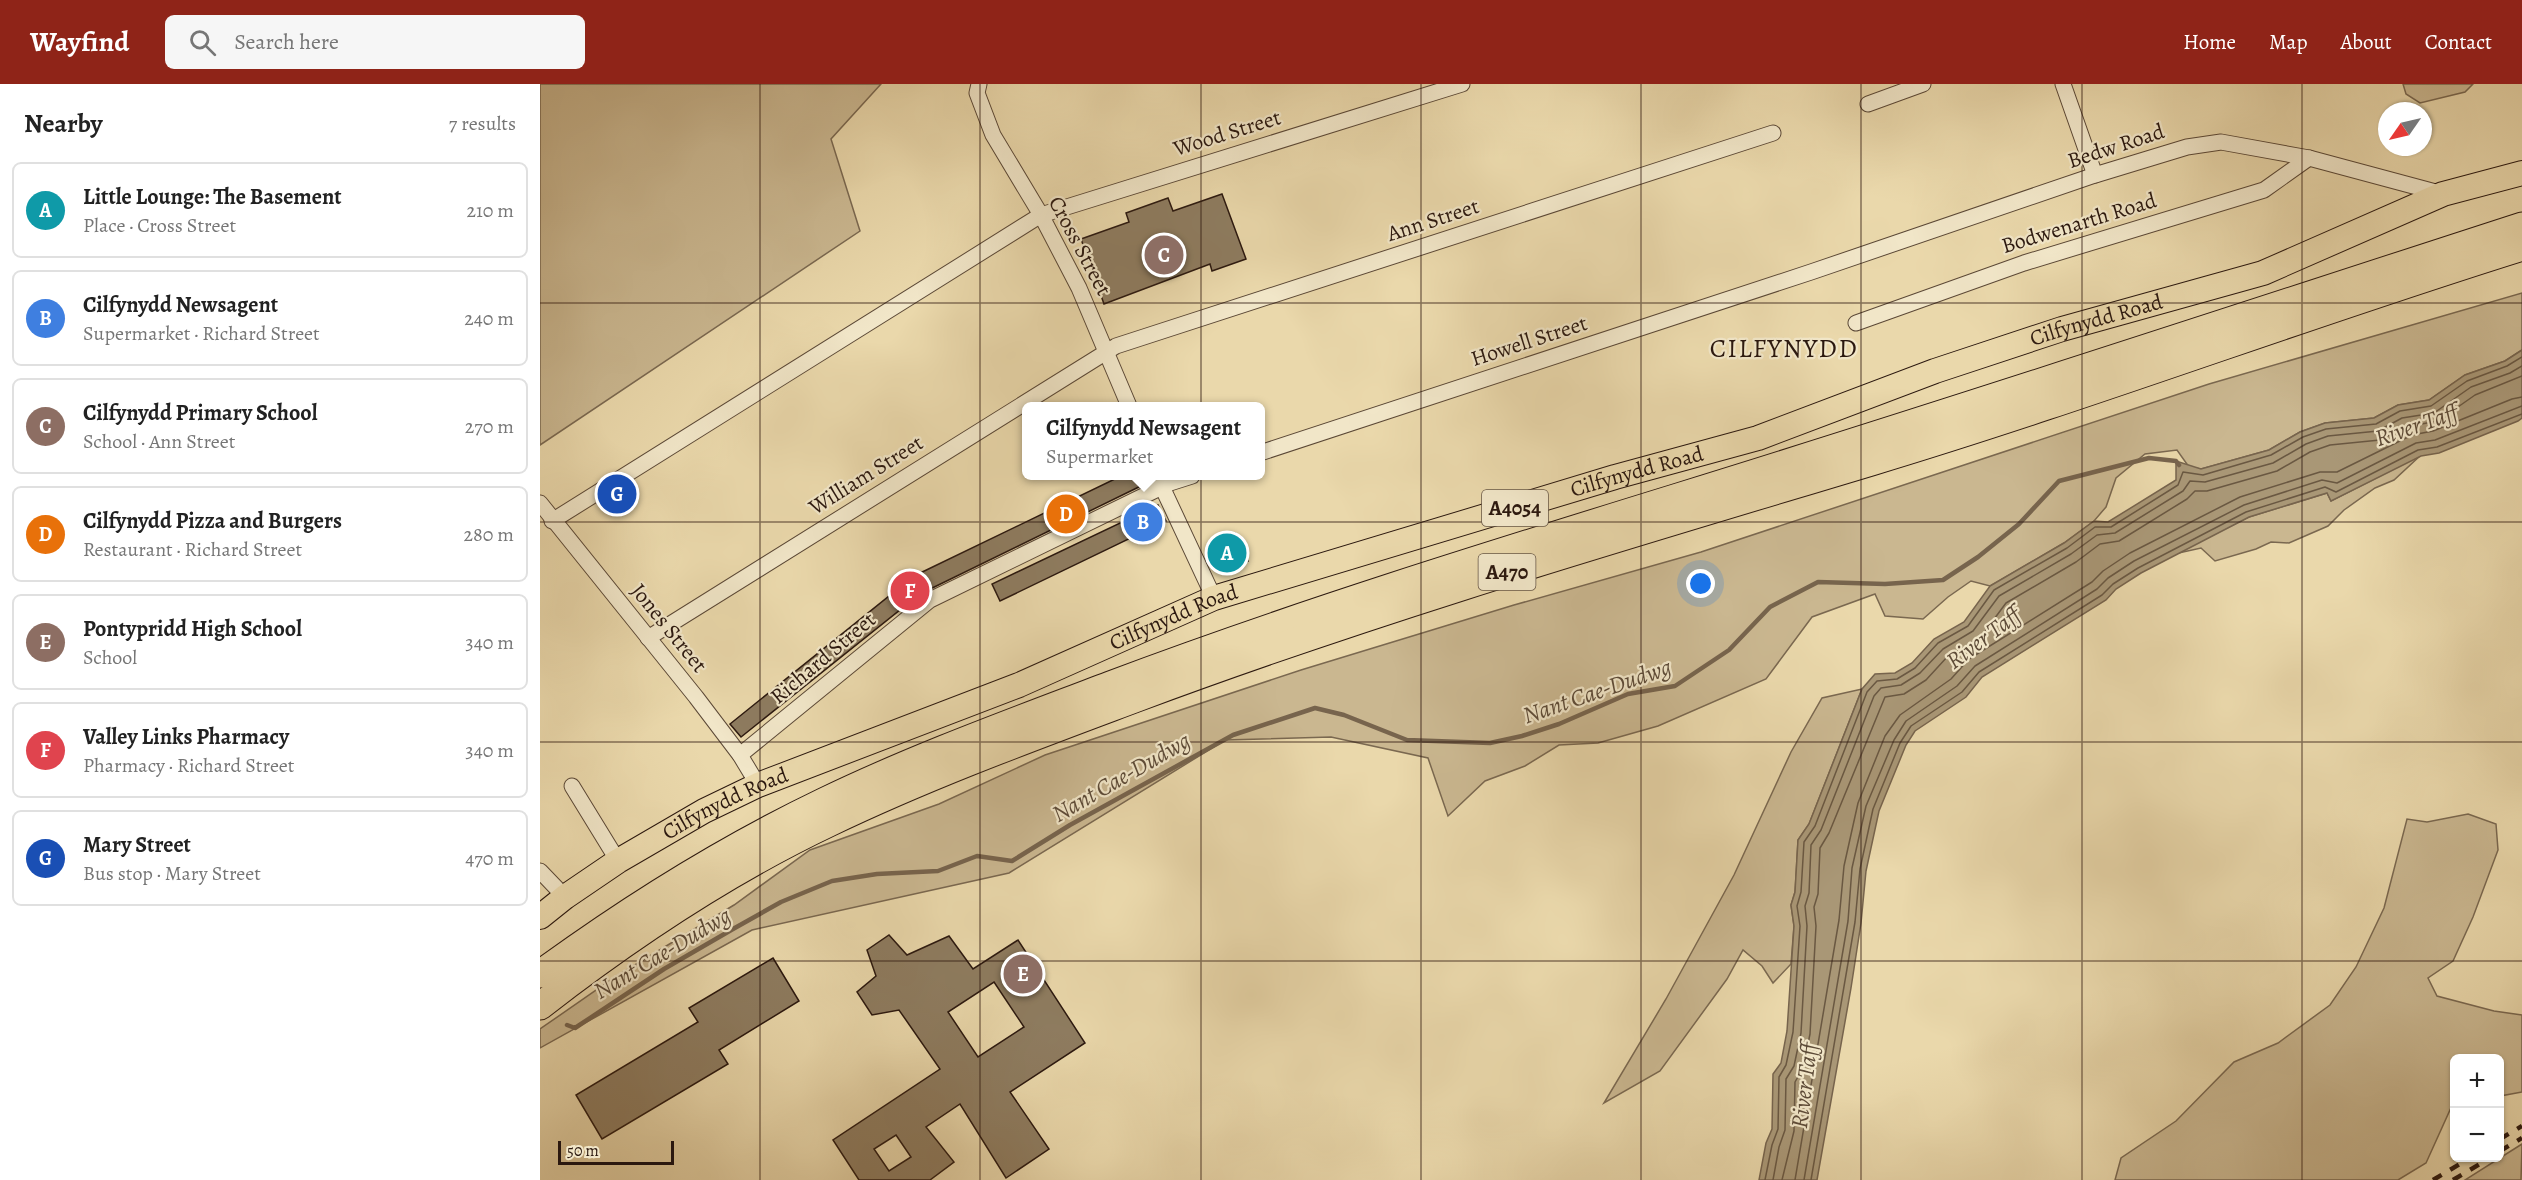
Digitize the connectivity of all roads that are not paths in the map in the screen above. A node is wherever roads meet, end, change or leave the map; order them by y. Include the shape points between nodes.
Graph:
1 (1462, 84) edge
2 (1923, 84) edge
3 (2063, 84) edge
4 (976, 87) edge
5 (1868, 104) dead end
6 (1773, 133) dead end
7 (2309, 158) junction
8 (2522, 173) edge
9 (2095, 175) junction
10 (2442, 194) junction
11 (1041, 215) junction
12 (2522, 226) edge
13 (2522, 247) edge
14 (1811, 272) joint
15 (1856, 323) dead end
16 (1107, 351) junction
17 (1025, 402) edge
18 (1127, 402) edge
19 (1022, 404) edge
20 (1265, 451) edge
21 (1159, 481) edge
22 (540, 503) edge
23 (552, 520) junction
24 (1214, 598) junction
25 (648, 638) junction
26 (740, 754) junction
27 (758, 785) junction
28 (572, 786) dead end
29 (618, 861) junction
30 (540, 871) edge
31 (565, 897) junction
32 (540, 917) edge
33 (540, 974) edge
34 (540, 1005) edge

1 - 11 street, Wood Street
2 - 5 street
3 - 9 street
4 - 11 street, Cross Street via 1001,152
6 - 16 street, Ann Street
7 - 9 street, Bedw Road via 2221,142 2187,147
7 - 10 street, Bedw Road
7 - 15 street, Bodwenarth Road via 2264,190 2024,263
8 - 10 main road, Cilfynydd Road / A4054
9 - 14 street, Bedw Road
10 - 24 main road, Cilfynydd Road / A4054 via 2263,273 2062,329 1935,371 1758,438
11 - 16 street, Cross Street
11 - 23 street, Wood Street
12 - 33 highway, A470 via 1237,638 962,741 822,802 713,860 609,924
13 - 34 highway, A470 via 2127,380 1554,557 1247,657 978,758 827,824 725,880 625,941
14 - 20 street, Howell Street
16 - 17 street, William Street
16 - 18 street, Cross Street
19 - 25 street, William Street
21 - 24 street
21 - 26 street, Richard Street via 930,600
22 - 23 street, Jones Street
23 - 25 street, Jones Street
24 - 27 main road, Cilfynydd Road / A4054 via 1019,685
25 - 26 street, Jones Street
26 - 27 street, Jones Street
27 - 29 main road, Cilfynydd Road / A4054
28 - 29 street
29 - 31 main road, Cilfynydd Road / A4054
30 - 31 street
31 - 32 main road, Cilfynydd Road / A4054

